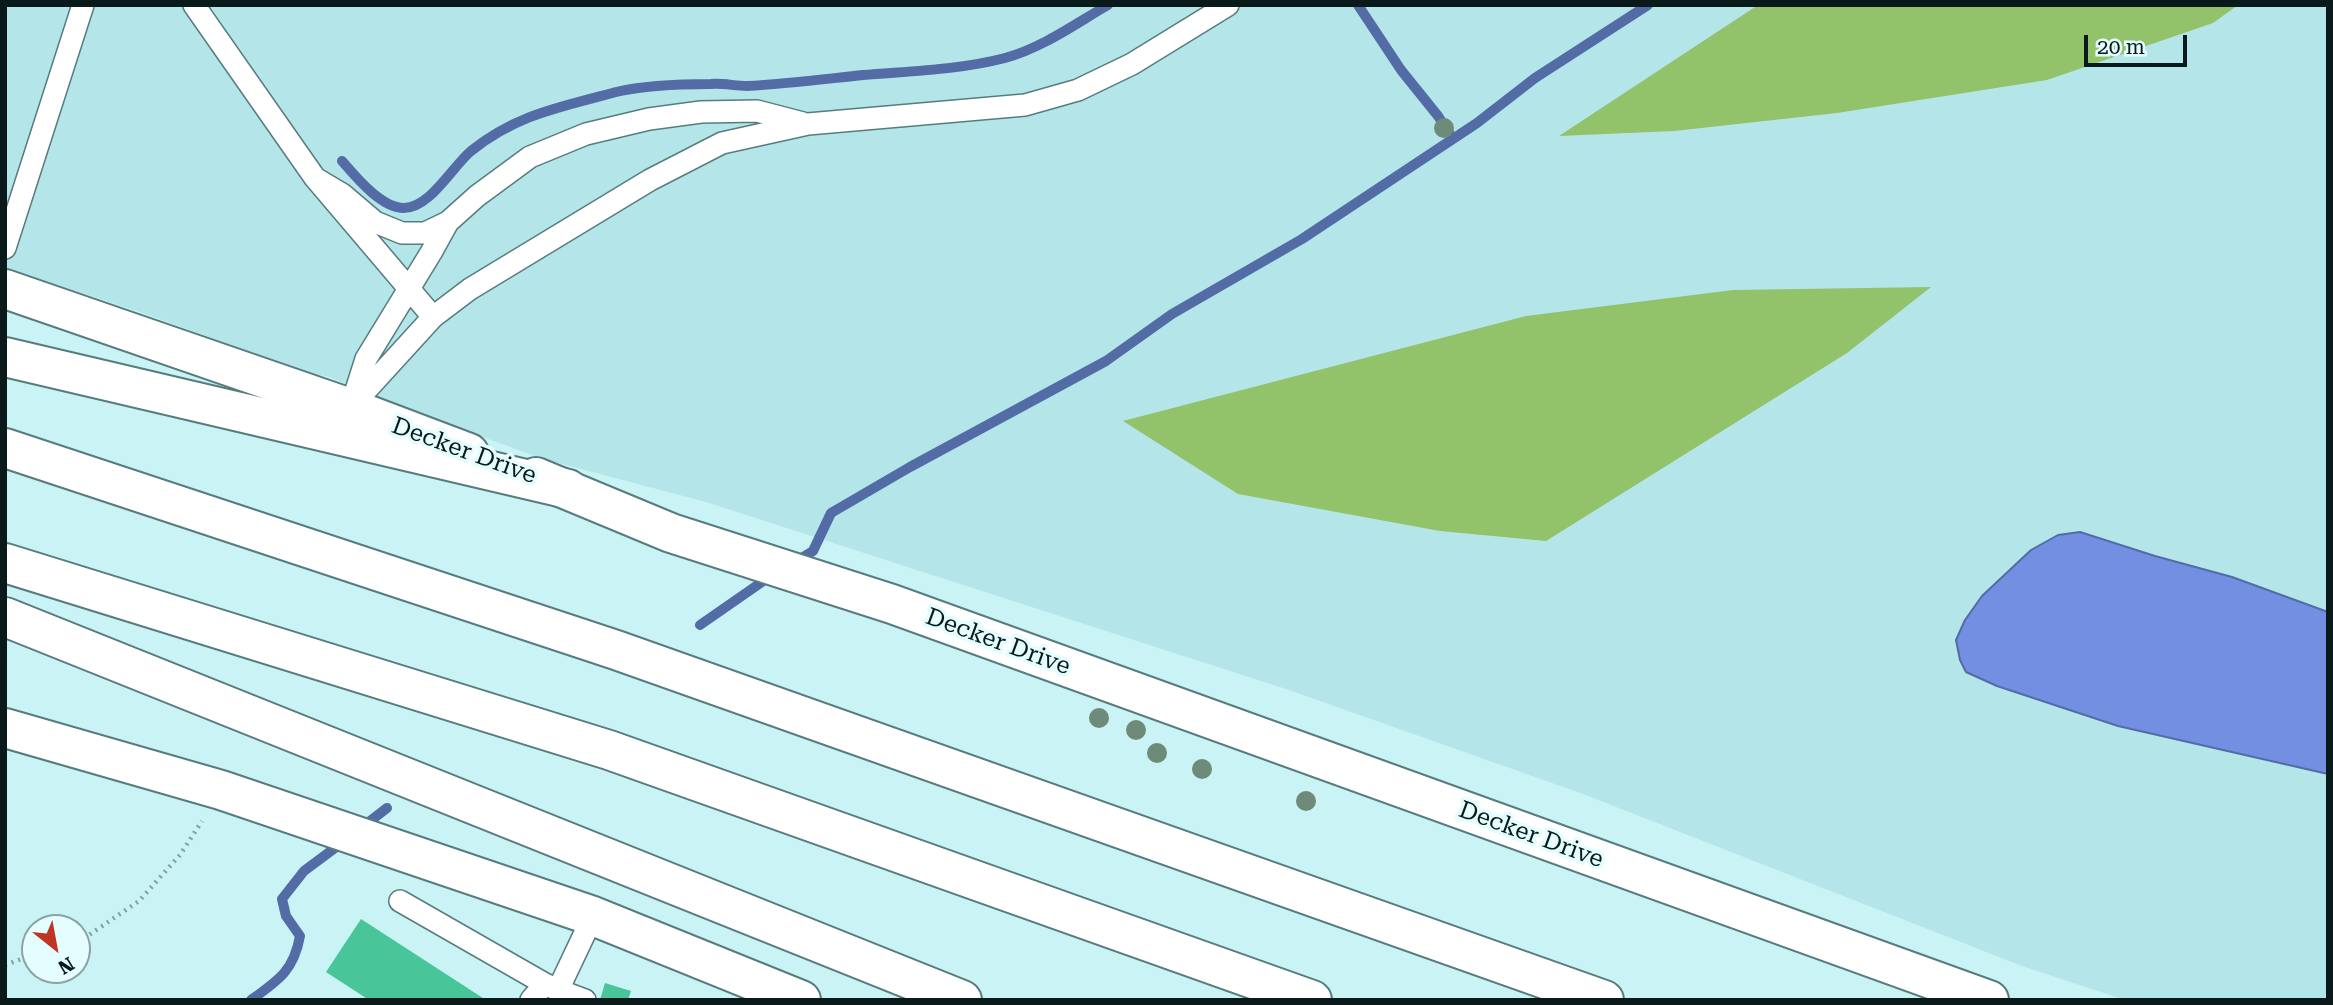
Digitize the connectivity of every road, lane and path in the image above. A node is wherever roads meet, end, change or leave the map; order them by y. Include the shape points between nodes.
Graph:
1 (83, 5) edge
2 (194, 5) edge
3 (1228, 5) edge
4 (808, 124) junction
5 (314, 178) junction
6 (447, 222) junction
7 (5, 248) edge
8 (5, 289) edge
9 (409, 289) junction
10 (433, 317) junction
11 (5, 357) edge
12 (350, 408) junction
13 (5, 448) edge
14 (568, 489) junction
15 (5, 563) edge
16 (5, 617) edge
17 (5, 728) edge
18 (221, 790) junction
19 (400, 901) dead end
20 (593, 916) junction
21 (91, 934) edge
22 (545, 991) edge
23 (585, 1000) edge
24 (801, 1000) edge
25 (962, 1000) edge
26 (1312, 1000) edge
27 (1604, 1000) edge
28 (1989, 1000) edge

1 - 7 lane
2 - 5 lane
3 - 4 lane via 1132,64 1079,90 1038,102
4 - 6 lane via 757,111 701,112 586,134 530,157
4 - 10 lane via 722,143 650,180
5 - 6 lane via 342,194 374,222 402,233 425,233
5 - 9 lane
6 - 9 lane
8 - 12 main road, Decker Drive
9 - 10 lane
9 - 12 lane via 366,359
10 - 12 lane
11 - 14 main road
12 - 14 main road, Decker Drive
13 - 27 main road via 617,650
14 - 28 main road, Decker Drive via 671,533 892,604
15 - 26 main road via 609,750
16 - 25 main road
17 - 18 main road
18 - 20 main road
18 - 21 path via 180,855 139,901
19 - 22 lane
20 - 22 lane
20 - 24 main road
22 - 23 lane

